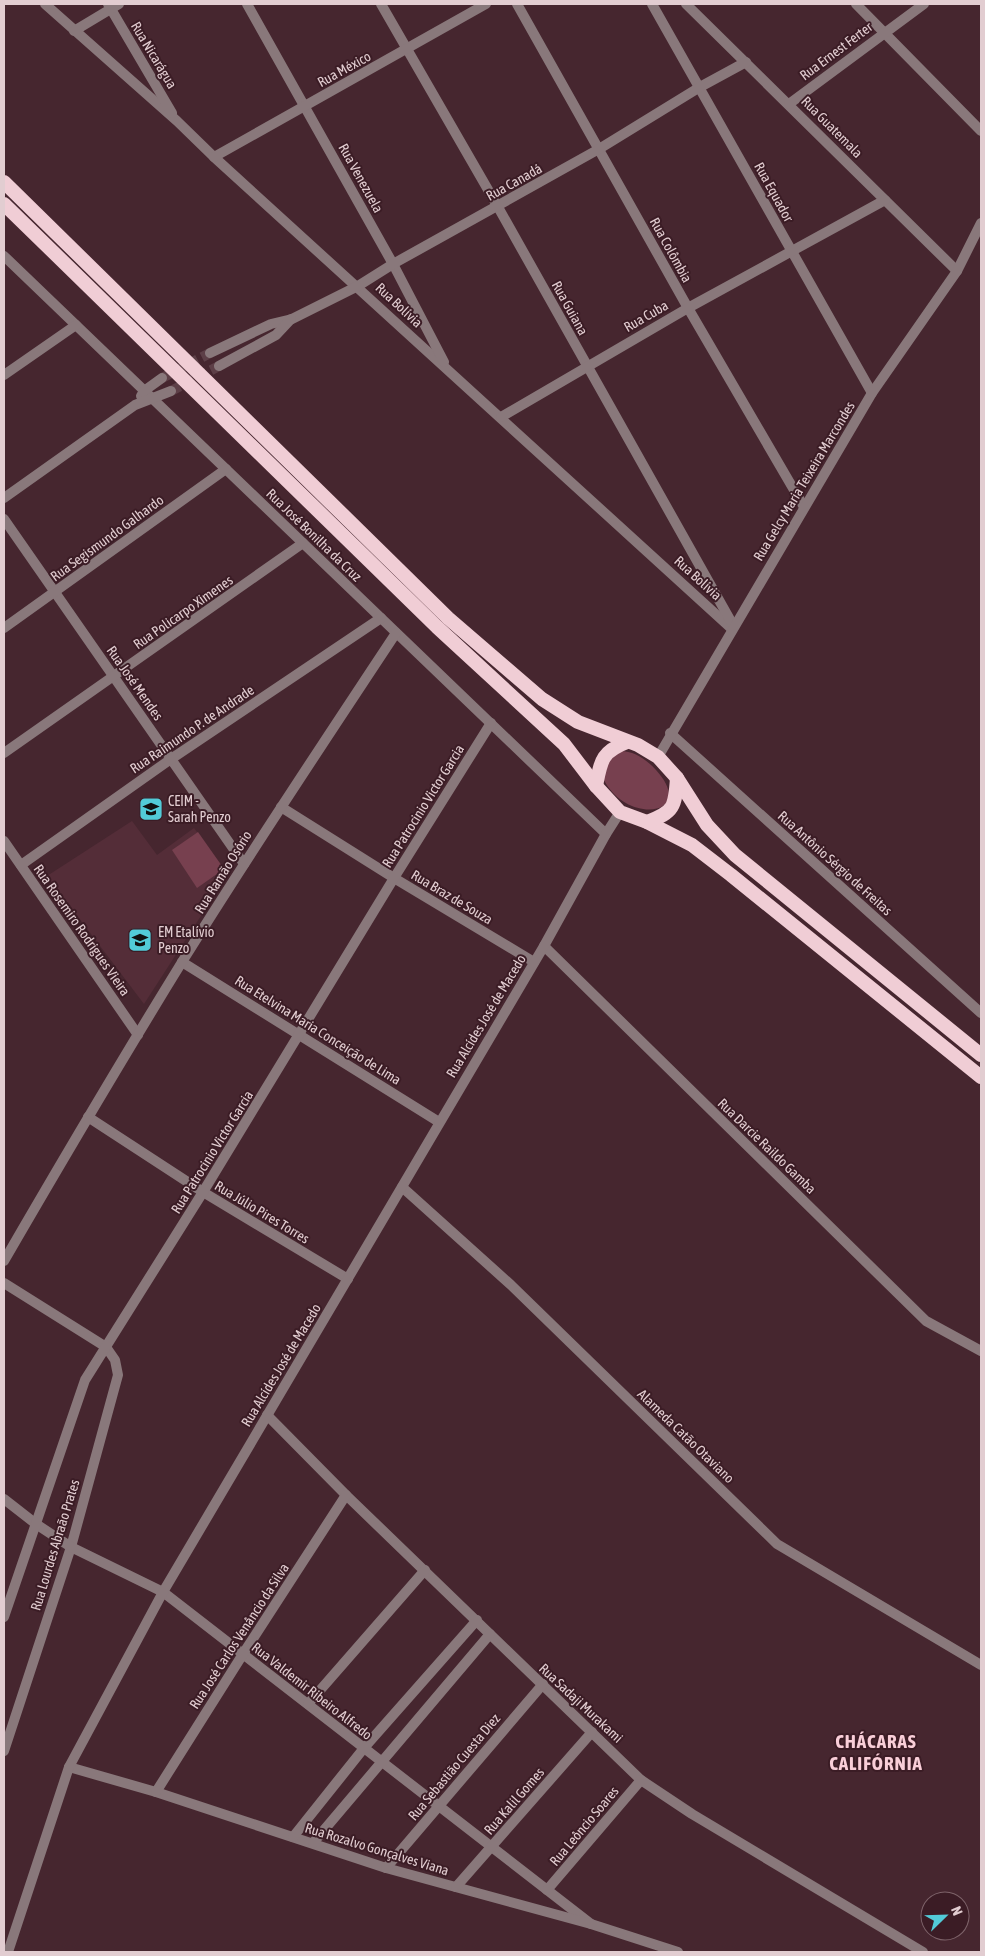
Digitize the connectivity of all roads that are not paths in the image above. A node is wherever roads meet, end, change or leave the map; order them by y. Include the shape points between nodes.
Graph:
1 (45, 4) edge
2 (247, 4) edge
3 (380, 4) edge
4 (486, 4) edge
5 (517, 4) edge
6 (652, 4) edge
7 (686, 4) edge
8 (856, 4) edge
9 (924, 4) edge
10 (113, 5) edge
11 (74, 31) junction
12 (885, 32) junction
13 (407, 50) junction
14 (746, 62) junction
15 (700, 87) junction
16 (789, 104) junction
17 (304, 106) junction
18 (177, 121) junction
19 (981, 131) edge
20 (600, 149) junction
21 (214, 157) junction
22 (4, 182) edge
23 (885, 200) junction
24 (4, 204) edge
25 (498, 207) junction
26 (981, 223) edge
27 (791, 252) junction
28 (4, 256) edge
29 (393, 264) junction
30 (957, 271) junction
31 (358, 286) junction
32 (688, 308) junction
33 (292, 319) junction
34 (76, 325) junction
35 (210, 352) tunnel mouth
36 (219, 366) tunnel mouth
37 (587, 366) junction
38 (447, 368) junction
39 (4, 375) edge
40 (162, 378) tunnel mouth
41 (144, 391) junction
42 (171, 391) tunnel mouth
43 (872, 394) junction
44 (154, 400) junction
45 (135, 406) junction
46 (501, 417) junction
47 (226, 469) junction
48 (4, 498) edge
49 (804, 507) junction
50 (4, 519) edge
51 (303, 543) junction
52 (55, 592) junction
53 (381, 618) junction
54 (4, 628) edge
55 (733, 628) junction
56 (396, 633) junction
57 (114, 677) junction
58 (491, 723) junction
59 (670, 733) junction
60 (626, 742) junction
61 (4, 753) edge
62 (658, 757) junction
63 (171, 758) junction
64 (677, 778) junction
65 (596, 786) junction
66 (281, 806) junction
67 (620, 812) junction
68 (647, 822) junction
69 (606, 834) junction
70 (4, 840) edge
71 (244, 864) junction
72 (21, 865) junction
73 (394, 878) junction
74 (544, 946) junction
75 (182, 962) junction
76 (534, 962) junction
77 (981, 1013) edge
78 (138, 1035) junction
79 (299, 1035) junction
80 (981, 1055) edge
81 (981, 1077) edge
82 (88, 1117) junction
83 (439, 1122) junction
84 (402, 1187) junction
85 (203, 1192) junction
86 (4, 1261) edge
87 (348, 1279) junction
88 (4, 1283) edge
89 (106, 1347) junction
90 (981, 1351) edge
91 (267, 1414) junction
92 (346, 1495) junction
93 (4, 1499) edge
94 (36, 1524) junction
95 (71, 1547) junction
96 (425, 1570) junction
97 (163, 1592) junction
98 (4, 1617) edge
99 (476, 1620) junction
100 (490, 1634) junction
101 (243, 1654) junction
102 (981, 1665) edge
103 (543, 1684) junction
104 (308, 1704) junction
105 (592, 1732) junction
106 (364, 1748) junction
107 (4, 1751) edge
108 (382, 1762) junction
109 (69, 1767) junction
110 (641, 1780) junction
111 (156, 1792) junction
112 (440, 1807) junction
113 (293, 1836) junction
114 (313, 1844) junction
115 (492, 1848) junction
116 (386, 1868) junction
117 (456, 1887) junction
118 (547, 1890) junction
119 (591, 1924) junction
120 (8, 1952) edge
121 (678, 1952) edge
122 (923, 1952) edge

1 - 11 street, Rua Bolívia
2 - 17 street, Rua Venezuela
3 - 13 street, Rua Guiana
4 - 13 street, Rua México
5 - 20 street, Rua Colômbia
6 - 15 street, Rua Equador
7 - 14 street, Rua Guatemala
8 - 12 street
9 - 12 street, Rua Ernest Ferter
10 - 11 street
10 - 18 street, Rua Nicarágua
11 - 18 street, Rua Bolívia
12 - 16 street, Rua Ernest Ferter
12 - 19 street
13 - 17 street, Rua México
13 - 25 street, Rua Guiana
14 - 15 street, Rua Canadá
14 - 16 street, Rua Guatemala
15 - 20 street, Rua Canadá
15 - 27 street, Rua Equador
16 - 23 street, Rua Guatemala
17 - 21 street, Rua México
17 - 29 street, Rua Venezuela
18 - 21 street, Rua Bolívia
20 - 25 street, Rua Canadá
20 - 32 street, Rua Colômbia
21 - 31 street, Rua Bolívia
22 - 60 highway via 448,618 542,699 578,722
23 - 27 street, Rua Cuba
23 - 30 street, Rua Guatemala
24 - 65 highway via 437,627 564,744
25 - 29 street, Rua Canadá
25 - 37 street, Rua Guiana
26 - 30 street, Rua Gelcy Maria Teixeira Marcondes
27 - 32 street, Rua Cuba
27 - 43 street, Rua Equador
28 - 34 street, Rua José Bonilha da Cruz
29 - 31 street, Rua Canadá
29 - 38 street, Rua Venezuela
30 - 43 street, Rua Gelcy Maria Teixeira Marcondes
31 - 33 street, Rua Canadá
31 - 38 street, Rua Bolívia
32 - 37 street, Rua Cuba
32 - 49 street, Rua Colômbia
33 - 35 street via 271,324
33 - 36 street via 276,335
34 - 39 street
34 - 41 street, Rua José Bonilha da Cruz
37 - 46 street, Rua Cuba
37 - 55 street, Rua Guiana
38 - 46 street, Rua Bolívia
40 - 41 street
41 - 44 street, Rua José Bonilha da Cruz
41 - 45 street
42 - 44 street
43 - 49 street, Rua Gelcy Maria Teixeira Marcondes
44 - 45 street
44 - 47 street, Rua José Bonilha da Cruz
45 - 48 street
46 - 55 street, Rua Bolívia
47 - 51 street, Rua José Bonilha da Cruz
47 - 52 street, Rua Segismundo Galhardo
49 - 55 street, Rua Gelcy Maria Teixeira Marcondes
50 - 52 street, Rua José Mendes
51 - 53 street, Rua José Bonilha da Cruz
51 - 57 street, Rua Policarpo Ximenes
52 - 54 street, Rua Segismundo Galhardo
52 - 57 street, Rua José Mendes
53 - 56 street, Rua José Bonilha da Cruz
53 - 63 street, Rua Raimundo P. de Andrade
55 - 59 street, Rua Gelcy Maria Teixeira Marcondes
56 - 58 street, Rua José Bonilha da Cruz
56 - 66 street, Rua Ramão Osório
57 - 61 street, Rua Policarpo Ximenes
57 - 63 street, Rua José Mendes
58 - 69 street, Rua José Bonilha da Cruz
58 - 73 street, Rua Patrocinio Victor Garcia
59 - 62 street, Rua Gelcy Maria Teixeira Marcondes
59 - 77 street, Rua Antônio Sérgio de Freitas
60 - 62 highway
60 - 65 highway via 612,748 601,760
62 - 64 highway
63 - 71 street, Rua José Mendes
63 - 72 street, Rua Raimundo P. de Andrade
64 - 68 highway via 676,800 672,809
64 - 80 highway via 707,825 735,855
65 - 67 highway
66 - 71 street, Rua Ramão Osório
66 - 73 street, Rua Braz de Souza
67 - 68 highway
67 - 69 street, Rua Alcídes José de Macedo
68 - 81 highway via 692,845 724,869
69 - 74 street, Rua Alcídes José de Macedo
70 - 72 street, Rua Rosemiro Rodrigues Vieira
71 - 75 street, Rua Ramão Osório
72 - 78 street, Rua Rosemiro Rodrigues Vieira
73 - 76 street, Rua Braz de Souza
73 - 79 street, Rua Patrocinio Victor Garcia
74 - 76 street, Rua Alcídes José de Macedo
74 - 90 street, Rua Darcie Raildo Gamba via 926,1321
75 - 78 street, Rua Ramão Osório
75 - 79 street, Rua Etelvina Maria Conceição de Lima
76 - 83 street, Rua Alcídes José de Macedo
78 - 82 street, Rua Ramão Osório
79 - 83 street, Rua Etelvina Maria Conceição de Lima
79 - 85 street, Rua Patrocinio Victor Garcia
82 - 85 street, Rua Júlio Pires Torres
82 - 86 street, Rua Ramão Osório
83 - 84 street, Rua Alcídes José de Macedo
84 - 87 street, Rua Alcídes José de Macedo
84 - 102 street, Alameda Catão Otaviano via 511,1286 777,1544
85 - 87 street, Rua Júlio Pires Torres
85 - 89 street, Rua Patrocinio Victor Garcia
87 - 91 street, Rua Alcídes José de Macedo
88 - 89 street
89 - 94 street, Rua Patrocinio Victor Garcia via 85,1380
89 - 95 street, Rua Lourdes Abraão Prates via 115,1360 118,1375
91 - 92 street, Rua Sadaji Murakami
91 - 97 street, Rua Alcídes José de Macedo
92 - 96 street, Rua Sadaji Murakami
92 - 101 street, Rua José Carlos Venâncio da Silva
93 - 94 street, Rua Valdemir Ribeiro Alfredo
94 - 95 street, Rua Valdemir Ribeiro Alfredo
94 - 98 street, Rua Patrocinio Victor Garcia
95 - 97 street, Rua Valdemir Ribeiro Alfredo
95 - 107 street, Rua Lourdes Abraão Prates
96 - 99 street, Rua Sadaji Murakami
96 - 104 street
97 - 101 street, Rua Valdemir Ribeiro Alfredo
97 - 109 street, Rua Alcídes José de Macedo
99 - 100 street, Rua Sadaji Murakami
99 - 106 street
100 - 103 street, Rua Sadaji Murakami
100 - 108 street
101 - 104 street, Rua Valdemir Ribeiro Alfredo
101 - 111 street, Rua José Carlos Venâncio da Silva
103 - 105 street, Rua Sadaji Murakami
103 - 112 street, Rua Sebastião Cuesta Diez
104 - 106 street, Rua Valdemir Ribeiro Alfredo
105 - 110 street, Rua Sadaji Murakami
105 - 115 street, Rua Kalil Gomes
106 - 108 street, Rua Valdemir Ribeiro Alfredo
106 - 113 street
108 - 112 street, Rua Valdemir Ribeiro Alfredo
108 - 114 street
109 - 111 street, Rua Rozalvo Gonçalves Viana
109 - 120 street, Rua Alcídes José de Macedo
110 - 118 street, Rua Leôncio Soares
110 - 122 street, Rua Sadaji Murakami
111 - 113 street, Rua Rozalvo Gonçalves Viana
112 - 115 street, Rua Valdemir Ribeiro Alfredo
112 - 116 street, Rua Sebastião Cuesta Diez
113 - 114 street, Rua Rozalvo Gonçalves Viana
114 - 116 street, Rua Rozalvo Gonçalves Viana
115 - 117 street, Rua Kalil Gomes
115 - 118 street, Rua Valdemir Ribeiro Alfredo
116 - 117 street, Rua Rozalvo Gonçalves Viana
117 - 119 street, Rua Rozalvo Gonçalves Viana
118 - 119 street, Rua Valdemir Ribeiro Alfredo
119 - 121 street, Rua Rozalvo Gonçalves Viana

